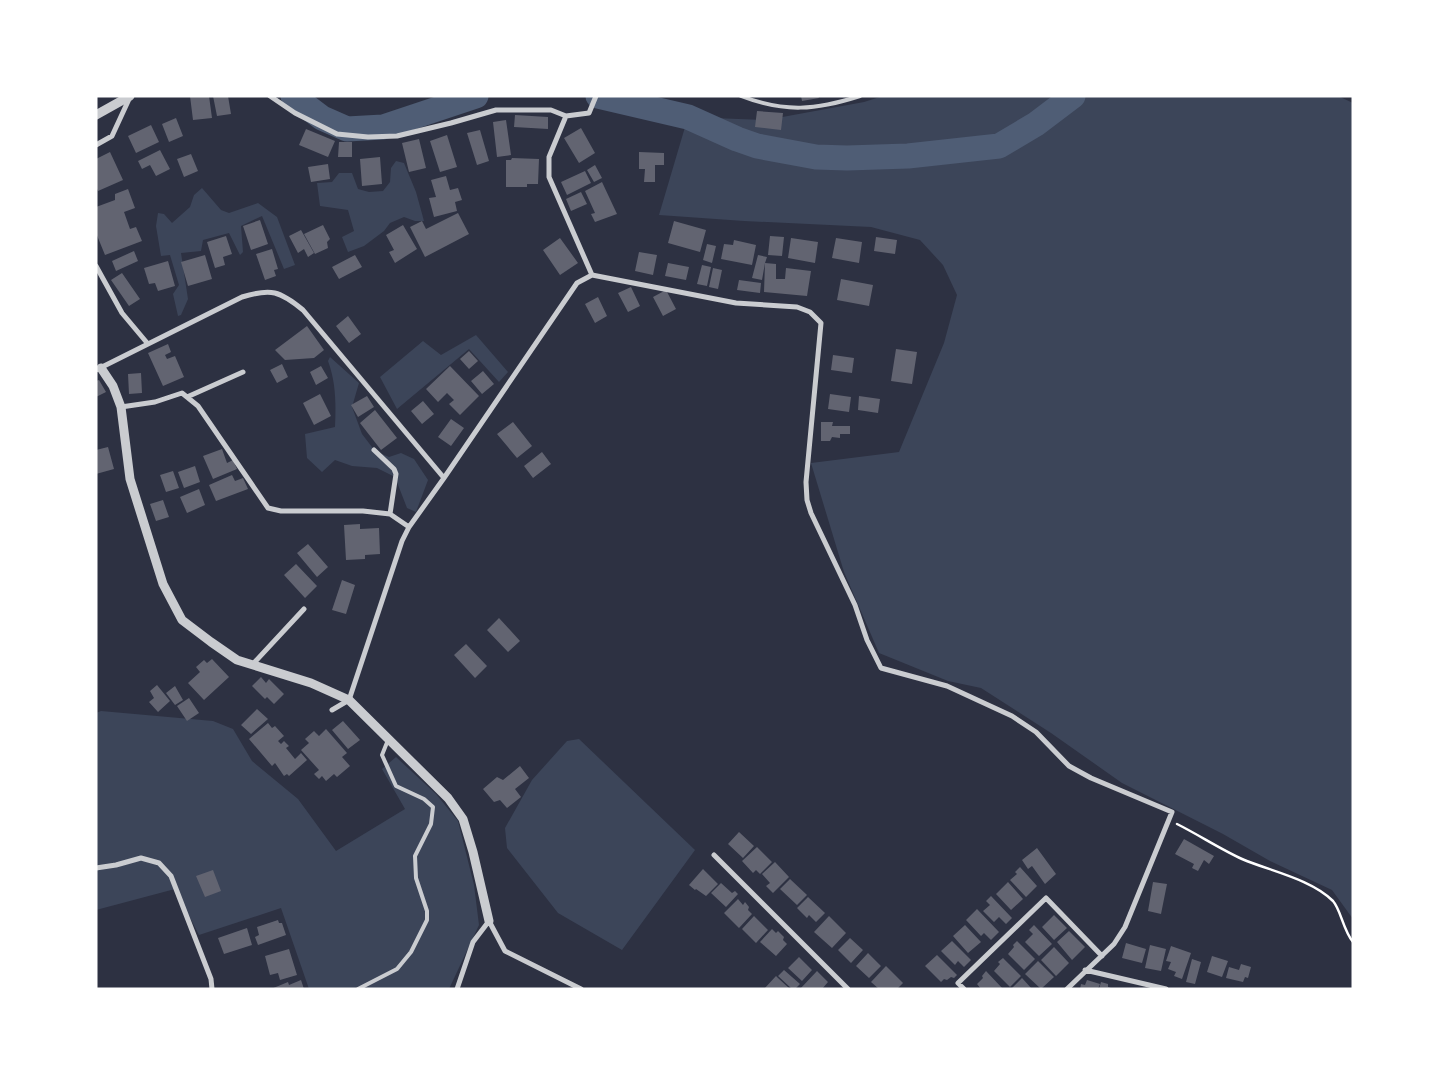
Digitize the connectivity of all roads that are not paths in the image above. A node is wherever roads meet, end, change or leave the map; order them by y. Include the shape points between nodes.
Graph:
1 (130, 96) edge
2 (270, 96) edge
3 (596, 96) edge
4 (736, 96) edge
5 (742, 96) edge
6 (860, 96) edge
7 (96, 114) edge
8 (566, 116) junction
9 (96, 145) edge
10 (96, 266) edge
11 (592, 275) junction
12 (148, 344) junction
13 (98, 369) edge
14 (243, 372) dead end
15 (187, 398) junction
16 (121, 407) junction
17 (374, 450) dead end
18 (444, 478) junction
19 (390, 514) junction
20 (409, 527) junction
21 (304, 609) dead end
22 (252, 665) junction
23 (349, 700) junction
24 (332, 710) dead end
25 (388, 740) junction
26 (714, 855) dead end
27 (96, 868) edge
28 (489, 921) junction
29 (1102, 956) junction
30 (1085, 970) junction
31 (212, 989) edge
32 (358, 989) edge
33 (457, 989) edge
34 (581, 989) edge
35 (848, 989) edge
36 (964, 989) edge
37 (1067, 989) edge
38 (1166, 989) edge

1 - 7 street
1 - 9 street via 112,136
2 - 8 street via 337,134 368,138 397,136 452,124 496,110 551,110
3 - 8 street via 589,113
4 - 5 lane
5 - 6 lane via 801,109
8 - 11 street via 549,157 549,177
10 - 12 street via 122,313
11 - 18 street via 577,283
11 - 29 street via 736,303 797,307 810,312 821,323 807,500 881,668 947,686 1012,716 1036,732 1069,766 1172,812 1125,927
12 - 13 street
12 - 18 street via 242,297 260,292 288,298 303,310
13 - 16 street via 113,386
14 - 15 street
15 - 16 street via 182,394
15 - 19 street via 198,406 268,508
16 - 22 street via 130,479 163,584 174,606 182,620 211,642 237,660
17 - 19 street via 396,474
18 - 20 street
19 - 20 street
20 - 23 street
21 - 22 street
22 - 23 street via 311,683
23 - 24 street
23 - 25 street
25 - 28 street via 448,798 463,820
25 - 32 lane via 382,755 396,786 433,807 431,824 415,856 416,878 427,920 411,952 398,969
26 - 35 street
27 - 31 street via 141,858 159,863 171,876
28 - 33 street via 473,942
28 - 34 street via 505,951
29 - 30 street
29 - 36 street via 1046,898 958,983
30 - 37 street
30 - 38 street

